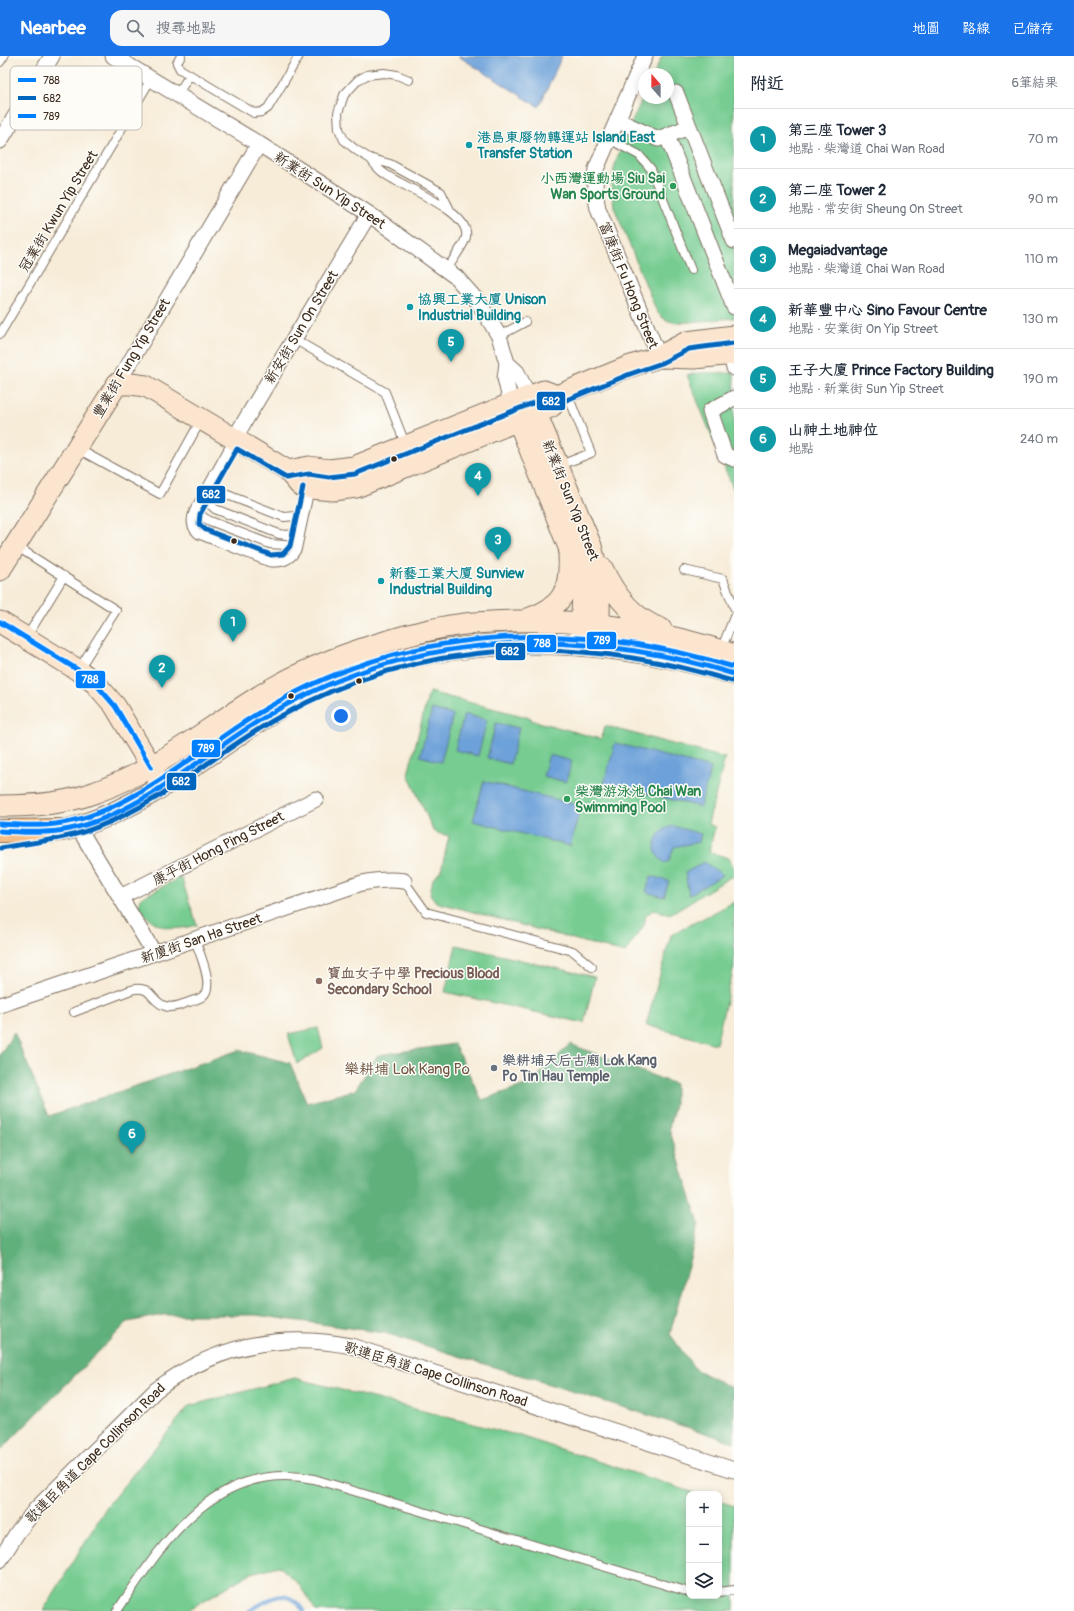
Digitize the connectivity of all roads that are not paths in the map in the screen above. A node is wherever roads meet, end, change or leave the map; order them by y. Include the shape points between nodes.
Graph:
1 (4, 56) edge
2 (52, 56) edge
3 (113, 56) edge
4 (182, 56) edge
5 (299, 56) edge
6 (645, 56) edge
7 (0, 62) edge
8 (46, 66) edge
9 (130, 66) edge
10 (142, 74) edge
11 (189, 76) junction
12 (151, 79) junction
13 (408, 80) dead end
14 (676, 93) dead end
15 (142, 94) edge
16 (177, 95) junction
17 (617, 120) junction
18 (10, 125) edge
19 (689, 127) junction
20 (121, 130) edge
21 (667, 136) junction
22 (609, 139) junction
23 (0, 141) edge
24 (259, 144) junction
25 (369, 158) junction
26 (450, 210) junction
27 (369, 214) junction
28 (734, 242) edge
29 (447, 269) junction
30 (691, 270) dead end
31 (734, 307) edge
32 (525, 322) dead end
33 (0, 334) edge
34 (499, 336) junction
35 (294, 339) junction
36 (733, 353) edge
37 (659, 357) junction
38 (129, 365) junction
39 (117, 384) junction
40 (146, 386) junction
41 (562, 394) junction
42 (734, 398) edge
43 (524, 408) junction
44 (201, 420) junction
45 (234, 439) junction
46 (76, 448) junction
47 (410, 456) junction
48 (734, 459) edge
49 (558, 466) junction
50 (288, 471) junction
51 (214, 474) junction
52 (310, 488) junction
53 (204, 492) junction
54 (196, 506) junction
55 (305, 510) junction
56 (300, 536) junction
57 (568, 541) junction
58 (16, 546) junction
59 (591, 546) junction
60 (0, 570) edge
61 (684, 570) dead end
62 (64, 576) junction
63 (734, 607) edge
64 (734, 617) edge
65 (524, 621) junction
66 (0, 622) edge
67 (590, 624) junction
68 (26, 638) junction
69 (692, 642) junction
70 (589, 645) junction
71 (727, 652) edge
72 (78, 670) junction
73 (734, 674) edge
74 (152, 767) junction
75 (163, 785) junction
76 (316, 799) dead end
77 (0, 806) edge
78 (69, 829) junction
79 (0, 830) edge
80 (0, 841) edge
81 (404, 881) joint
82 (120, 897) junction
83 (195, 940) junction
84 (154, 953) junction
85 (592, 967) dead end
86 (0, 1006) edge
87 (74, 1012) dead end
88 (734, 1470) edge
89 (0, 1560) edge
90 (734, 1590) edge
91 (686, 1591) edge
92 (722, 1592) edge
93 (117, 1611) edge

1 - 7 lane
2 - 8 street
3 - 9 street, 新業街 Sun Yip Street
4 - 11 lane via 177,63
5 - 11 lane via 268,108 262,112 254,113
6 - 17 street, 富康街 Fu Hong Street
10 - 12 street, 新業街 Sun Yip Street
11 - 16 lane
12 - 15 lane, 冠業街 Kwun Yip Street
12 - 16 street, 新業街 Sun Yip Street
13 - 25 lane via 391,74 367,75 358,80 344,95 338,113 339,129 344,140
14 - 19 street
16 - 24 street, 新業街 Sun Yip Street
17 - 21 street via 658,139
17 - 22 street, 富康街 Fu Hong Street
18 - 23 street
19 - 21 street
19 - 28 street
20 - 33 lane, 冠業街 Kwun Yip Street
21 - 31 street
22 - 30 lane via 639,155 651,169
22 - 37 street, 富康街 Fu Hong Street via 596,169 594,182 598,210
24 - 27 street, 新業街 Sun Yip Street
24 - 38 street, 豐業街 Fung Yip Street
25 - 26 lane via 384,174
25 - 26 lane via 390,164 441,192
26 - 29 lane via 466,229 466,237
27 - 29 street, 新業街 Sun Yip Street
27 - 35 street, 新安街 Sun On Street
29 - 34 street, 新業街 Sun Yip Street via 479,303
32 - 34 lane
34 - 43 street, 新業街 Sun Yip Street via 507,363 517,372
35 - 45 street, 新安街 Sun On Street
35 - 47 lane via 384,392
36 - 37 main road via 687,342
37 - 41 main road via 628,366
38 - 39 street, 豐業街 Fung Yip Street
38 - 40 street
39 - 40 main road
39 - 46 main road, 豐業街 Fung Yip Street
40 - 44 main road
41 - 43 main road via 544,391
41 - 49 lane via 591,453
42 - 48 street via 710,411 725,455
43 - 47 main road
43 - 49 main road, 新業街 Sun Yip Street
43 - 57 main road, 新業街 Sun Yip Street
44 - 45 main road
44 - 46 lane via 160,494
45 - 50 main road
45 - 51 lane
46 - 58 main road, 豐業街 Fung Yip Street
47 - 50 main road via 354,467 329,470 309,467
47 - 52 main road via 368,482 344,489
49 - 59 main road, 新業街 Sun Yip Street
50 - 52 main road via 300,484
51 - 53 lane
51 - 55 lane via 216,487 225,494 284,517 296,516
52 - 55 lane
53 - 54 lane
53 - 56 lane via 207,502 215,509 279,534
54 - 56 lane via 210,521 270,544 284,545
54 - 56 lane via 191,522 198,534 269,562 278,564 293,556
55 - 56 lane
57 - 65 main road via 570,568 563,596 547,611
57 - 67 main road, 新業街 Sun Yip Street via 582,583
58 - 60 main road, 豐業街 Fung Yip Street
58 - 62 lane
59 - 67 main road, 新業街 Sun Yip Street via 600,586
59 - 69 main road via 615,592 634,612 656,627
61 - 63 lane via 723,578
62 - 68 lane
62 - 72 lane via 116,610
64 - 71 lane
65 - 67 main road
65 - 74 main road via 445,627 342,655 275,686
66 - 68 main road
67 - 69 main road via 635,629
67 - 70 main road, 新業街 Sun Yip Street
68 - 72 main road
69 - 71 main road
70 - 73 main road via 677,658
70 - 75 main road via 532,643 465,647 412,656 366,670 323,686 277,710
72 - 74 main road via 115,706
74 - 75 main road
74 - 77 main road via 120,783 68,801
75 - 78 main road via 121,810
76 - 82 street, 康平街 Hong Ping Street
78 - 79 main road
78 - 80 main road
78 - 82 street
81 - 83 street, 新廈街 San Ha Street via 390,879 362,883
81 - 85 lane via 426,912 573,951
82 - 84 street
83 - 84 street, 新廈街 San Ha Street
83 - 87 lane via 208,981 207,991 202,997 167,1007 146,990 135,989
84 - 86 street, 新廈街 San Ha Street
88 - 89 street, 歌連臣角道 Cape Collinson Road via 352,1346 297,1340 258,1344 207,1359 176,1375 156,1390 33,1513
90 - 92 lane
91 - 93 lane via 314,1478 278,1475 239,1484 219,1494 192,1514 160,1549

